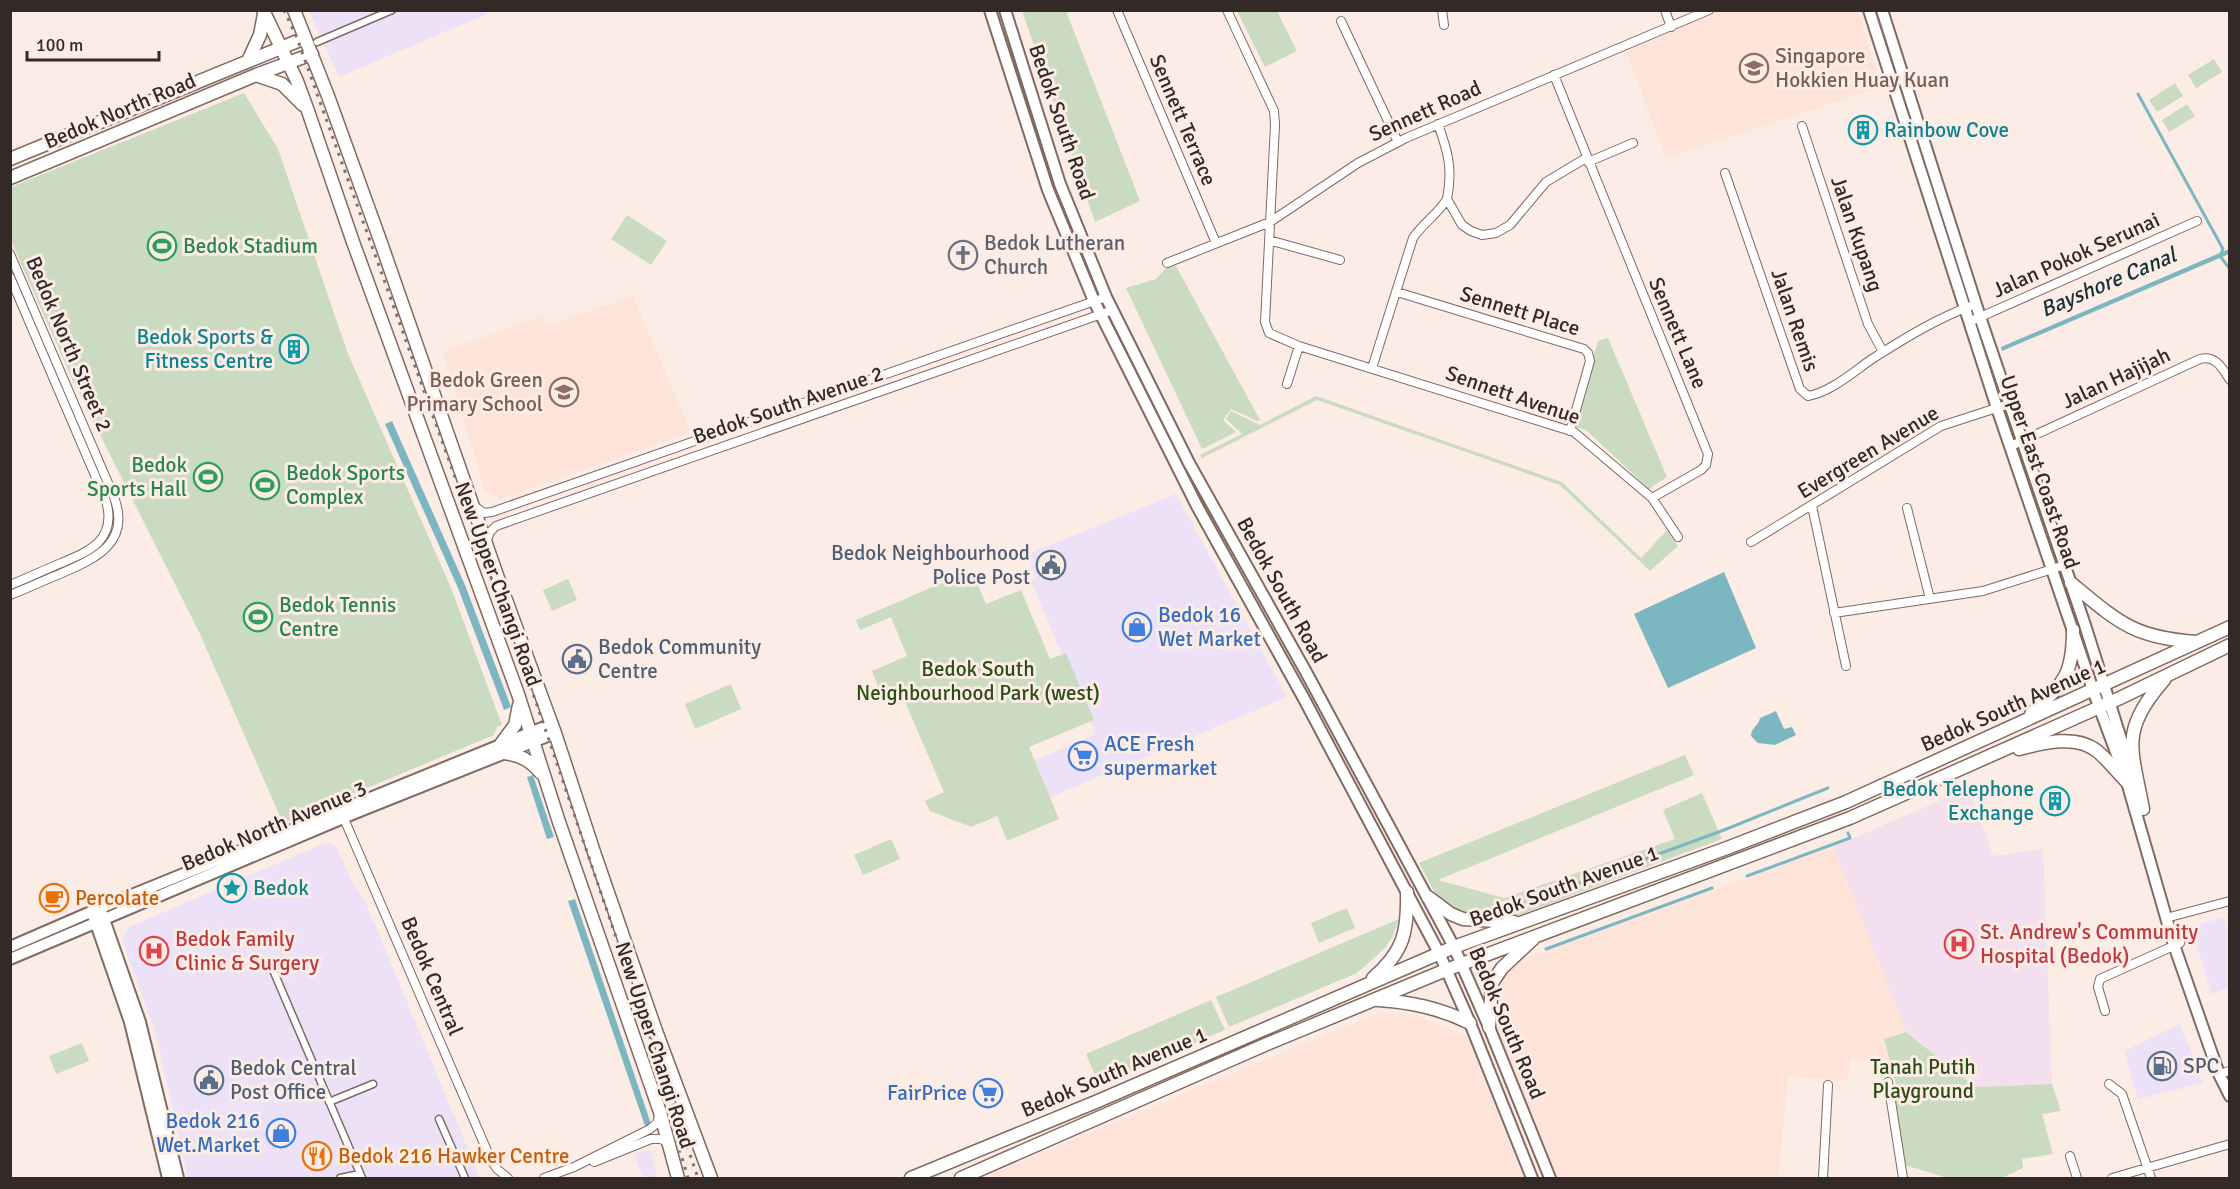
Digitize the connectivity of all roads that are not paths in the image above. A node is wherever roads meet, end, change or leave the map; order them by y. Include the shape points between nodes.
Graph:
1 (294, 10) edge
2 (392, 10) edge
3 (990, 10) edge
4 (1005, 10) edge
5 (1118, 10) edge
6 (1227, 10) edge
7 (1442, 10) edge
8 (1665, 10) edge
9 (1708, 10) edge
10 (1869, 10) edge
11 (1882, 10) edge
12 (263, 11) edge
13 (1341, 21) dead end
14 (1444, 26) dead end
15 (1671, 27) junction
16 (311, 45) junction
17 (280, 48) junction
18 (248, 61) junction
19 (288, 63) junction
20 (256, 75) junction
21 (1554, 75) junction
22 (308, 111) junction
23 (1438, 124) junction
24 (1802, 126) dead end
25 (1398, 142) junction
26 (1633, 143) dead end
27 (10, 159) edge
28 (1587, 160) junction
29 (1725, 173) dead end
30 (10, 178) edge
31 (1447, 199) junction
32 (2197, 221) dead end
33 (1270, 222) junction
34 (1269, 240) junction
35 (1216, 243) junction
36 (10, 254) edge
37 (1340, 260) dead end
38 (1167, 263) dead end
39 (10, 277) edge
40 (1397, 292) junction
41 (1106, 297) junction
42 (1094, 301) junction
43 (1976, 304) junction
44 (1964, 309) junction
45 (1113, 310) junction
46 (1100, 314) junction
47 (1980, 317) junction
48 (1969, 322) junction
49 (1299, 346) junction
50 (1883, 352) junction
51 (1372, 368) junction
52 (2229, 380) edge
53 (1287, 384) dead end
54 (2009, 404) junction
55 (1997, 408) junction
56 (1570, 430) junction
57 (1173, 431) junction
58 (1162, 437) junction
59 (2023, 441) junction
60 (2010, 446) junction
61 (1652, 498) junction
62 (472, 505) junction
63 (1812, 506) junction
64 (1907, 508) dead end
65 (1678, 537) dead end
66 (1751, 542) dead end
67 (486, 544) junction
68 (2065, 565) junction
69 (2053, 569) junction
70 (2071, 583) junction
71 (10, 585) edge
72 (10, 595) edge
73 (1930, 599) junction
74 (1834, 613) junction
75 (2229, 627) edge
76 (2073, 630) junction
77 (2198, 642) junction
78 (2229, 645) edge
79 (1846, 666) dead end
80 (2168, 675) junction
81 (2098, 688) junction
82 (520, 701) junction
83 (2104, 704) junction
84 (2024, 721) junction
85 (553, 729) junction
86 (532, 736) junction
87 (503, 748) junction
88 (1971, 763) junction
89 (544, 776) junction
90 (2127, 782) junction
91 (2143, 809) junction
92 (342, 814) junction
93 (2149, 847) junction
94 (1407, 892) junction
95 (1428, 897) junction
96 (2229, 901) edge
97 (98, 915) junction
98 (2169, 917) junction
99 (1522, 922) junction
100 (1539, 934) junction
101 (2177, 944) junction
102 (1454, 946) junction
103 (10, 947) edge
104 (1438, 953) junction
105 (10, 959) edge
106 (1462, 963) junction
107 (1446, 969) junction
108 (273, 970) dead end
109 (1364, 987) junction
110 (1374, 1000) junction
111 (2105, 1011) dead end
112 (1470, 1023) junction
113 (1489, 1027) junction
114 (2228, 1074) edge
115 (1888, 1082) dead end
116 (373, 1084) dead end
117 (2109, 1084) dead end
118 (1828, 1085) dead end
119 (2229, 1096) edge
120 (329, 1101) junction
121 (660, 1112) junction
122 (439, 1119) dead end
123 (668, 1143) junction
124 (2229, 1144) edge
125 (490, 1156) junction
126 (2070, 1156) dead end
127 (2148, 1169) junction
128 (361, 1177) edge
129 (168, 1179) edge
130 (178, 1179) edge
131 (340, 1179) edge
132 (465, 1179) edge
133 (507, 1179) edge
134 (513, 1179) edge
135 (544, 1179) edge
136 (553, 1179) edge
137 (678, 1179) edge
138 (711, 1179) edge
139 (911, 1179) edge
140 (961, 1179) edge
141 (1532, 1179) edge
142 (1550, 1179) edge
143 (1823, 1179) edge
144 (1903, 1179) edge
145 (2077, 1179) edge
146 (2112, 1179) edge
147 (2151, 1179) edge

1 - 16 main road, New Upper Changi Road
2 - 16 street
3 - 42 main road, Bedok South Road via 1048,190
4 - 41 main road, Bedok South Road via 1060,184
5 - 35 street, Sennett Terrace
6 - 33 street, Sennett Avenue via 1274,111
7 - 14 street
8 - 15 street
9 - 15 street, Sennett Road
10 - 44 main road, Upper East Coast Road
11 - 43 main road, Upper East Coast Road
12 - 17 main road, New Upper Changi Road
12 - 18 main road via 260,35
13 - 25 street
15 - 21 street, Sennett Road
16 - 17 main road, Bedok North Road
16 - 19 main road, Bedok North Road
16 - 62 main road, New Upper Changi Road
17 - 18 main road, Bedok North Road
17 - 19 main road, New Upper Changi Road
18 - 27 main road, Bedok North Road
19 - 20 main road, Bedok North Road
19 - 22 main road, New Upper Changi Road
20 - 22 main road via 282,84
20 - 30 main road, Bedok North Road
21 - 23 street, Sennett Road
21 - 28 street, Sennett Lane
22 - 82 main road, New Upper Changi Road
23 - 25 street, Sennett Road
23 - 31 street via 1450,165
24 - 50 street, Jalan Kupang via 1869,324
25 - 33 street, Sennett Road via 1358,163
26 - 28 street
28 - 31 street via 1546,182 1510,225 1496,233 1482,235 1462,225
28 - 61 street, Sennett Lane via 1708,454 1701,470
29 - 50 street, Jalan Remis via 1802,392 1808,396 1821,392
31 - 40 street via 1413,238
32 - 47 street, Jalan Pokok Serunai
33 - 34 street, Sennett Avenue
33 - 35 street, Sennett Road
34 - 37 street
34 - 49 street, Sennett Avenue via 1266,328 1273,336
35 - 38 street, Sennett Road
36 - 72 street, Bedok North Street 2 via 114,497 118,517 113,540 97,558
39 - 71 street, Bedok North Street 2 via 109,515 105,533 92,549
40 - 51 street
40 - 56 street, Sennett Place via 1588,353 1590,361
41 - 42 street, Bedok South Avenue 2
41 - 45 main road, Bedok South Road
42 - 46 main road, Bedok South Road
42 - 62 street, Bedok South Avenue 2 via 492,512 484,513
43 - 44 street, Jalan Remis
43 - 47 main road, Upper East Coast Road
44 - 48 main road, Upper East Coast Road
44 - 50 street, Jalan Remis
45 - 46 street, Bedok South Avenue 2
45 - 57 main road, Bedok South Road
46 - 58 main road, Bedok South Road
46 - 67 street, Bedok South Avenue 2 via 496,526
47 - 48 street, Jalan Pokok Serunai
47 - 54 main road, Upper East Coast Road
48 - 55 main road, Upper East Coast Road
49 - 51 street, Sennett Avenue
49 - 53 street
51 - 56 street, Sennett Avenue
52 - 59 street, Jalan Hajijah via 2217,362 2200,359
54 - 55 street, Evergreen Avenue
54 - 59 main road, Upper East Coast Road
55 - 60 main road, Upper East Coast Road
55 - 63 street, Evergreen Avenue via 1941,426
56 - 61 street, Sennett Avenue
57 - 58 main road
57 - 95 main road, Bedok South Road
58 - 94 main road, Bedok South Road
59 - 60 street, Jalan Hajijah
59 - 68 main road, Upper East Coast Road
60 - 69 main road, Upper East Coast Road
61 - 65 street, Sennett Avenue
62 - 67 main road, New Upper Changi Road
63 - 66 street, Evergreen Avenue
63 - 74 street
64 - 73 street
67 - 85 main road, New Upper Changi Road
68 - 69 street
68 - 70 main road, Upper East Coast Road
69 - 73 street via 1983,591
69 - 76 main road, Upper East Coast Road
70 - 77 main road via 2132,629 2167,640
70 - 81 main road, Upper East Coast Road
73 - 74 street
74 - 79 street
75 - 77 main road, Bedok South Avenue 1
76 - 81 main road, Upper East Coast Road
76 - 84 main road via 2073,657 2067,674
77 - 81 main road, Bedok South Avenue 1
78 - 80 main road, Bedok South Avenue 1
80 - 83 main road, Bedok South Avenue 1
80 - 91 main road via 2146,700 2134,726 2133,767
81 - 83 main road, Upper East Coast Road
81 - 84 main road, Bedok South Avenue 1
82 - 86 main road, New Upper Changi Road
82 - 87 main road via 515,725
83 - 88 main road, Bedok South Avenue 1
83 - 90 main road, Upper East Coast Road
83 - 91 main road, Upper East Coast Road
84 - 99 main road, Bedok South Avenue 1 via 1835,806
85 - 86 main road, Bedok North Avenue 3
85 - 138 main road, New Upper Changi Road
86 - 87 main road, Bedok North Avenue 3
86 - 89 main road, New Upper Changi Road
87 - 89 main road via 526,759
87 - 92 main road, Bedok North Avenue 3
88 - 90 main road via 2034,745 2068,741 2097,751
88 - 100 main road, Bedok South Avenue 1 via 1850,818
89 - 121 main road, New Upper Changi Road
90 - 93 main road, Upper East Coast Road
91 - 93 main road, Upper East Coast Road
92 - 97 main road, Bedok North Avenue 3
92 - 125 street, Bedok Central
93 - 98 main road, Upper East Coast Road
94 - 104 main road, Bedok South Road
94 - 109 main road via 1405,934 1398,951 1390,964
95 - 99 main road via 1463,919
95 - 102 main road, Bedok South Road
96 - 98 street
97 - 103 main road, Bedok North Avenue 3
97 - 105 main road, Bedok North Avenue 3
97 - 129 main road via 130,1022
97 - 130 main road via 140,1022
98 - 101 main road, Upper East Coast Road
99 - 102 main road, Bedok South Avenue 1
100 - 106 main road, Bedok South Avenue 1
100 - 113 main road via 1502,968 1492,983
101 - 111 street via 2100,979 2098,987
101 - 114 main road, Upper East Coast Road
101 - 119 main road, Upper East Coast Road
102 - 104 main road, Bedok South Avenue 1
102 - 106 main road, Bedok South Road
104 - 107 main road, Bedok South Road
104 - 109 main road, Bedok South Avenue 1
106 - 107 main road, Bedok South Avenue 1
106 - 113 main road, Bedok South Road
107 - 110 main road, Bedok South Avenue 1
107 - 112 main road, Bedok South Road
108 - 120 street
109 - 139 main road, Bedok South Avenue 1
110 - 112 main road via 1414,1003
110 - 140 main road, Bedok South Avenue 1
112 - 141 main road, Bedok South Road
113 - 142 main road, Bedok South Road
115 - 144 street
116 - 120 street
117 - 127 street via 2122,1094
118 - 143 street
120 - 128 street
121 - 123 main road, New Upper Changi Road
121 - 135 street via 650,1129
122 - 132 street
123 - 136 street via 649,1140
123 - 137 main road, New Upper Changi Road
124 - 127 street
125 - 133 street, Bedok Central
125 - 134 street, Bedok Central
126 - 145 street
127 - 146 street
127 - 147 street
128 - 131 street

